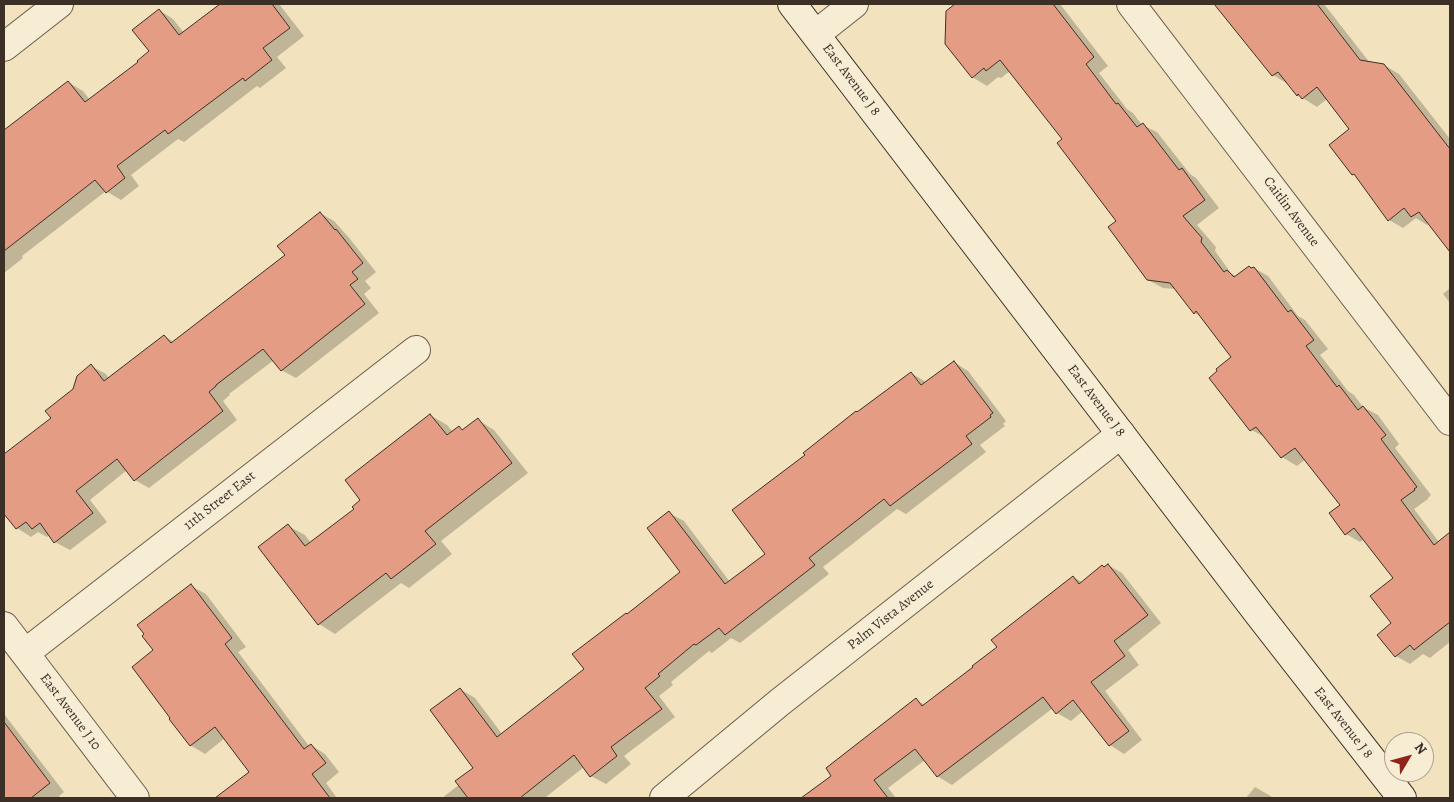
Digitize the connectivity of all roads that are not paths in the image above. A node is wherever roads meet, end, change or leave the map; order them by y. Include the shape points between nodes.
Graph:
1 (59, 4) edge
2 (792, 4) edge
3 (854, 4) edge
4 (1131, 4) edge
5 (816, 34) junction
6 (4, 47) edge
7 (416, 350) dead end
8 (1450, 421) edge
9 (1121, 434) junction
10 (4, 626) edge
11 (25, 653) junction
12 (136, 798) edge
13 (664, 798) edge
14 (1402, 798) edge

1 - 6 street
2 - 5 street, East Avenue J 8
3 - 5 street
4 - 8 street, Caitlin Avenue
5 - 9 street, East Avenue J 8
7 - 11 street, 11th Street East
9 - 13 street, Palm Vista Avenue via 780,702
9 - 14 street, East Avenue J 8
10 - 11 street, East Avenue J 10
11 - 12 street, East Avenue J 10

